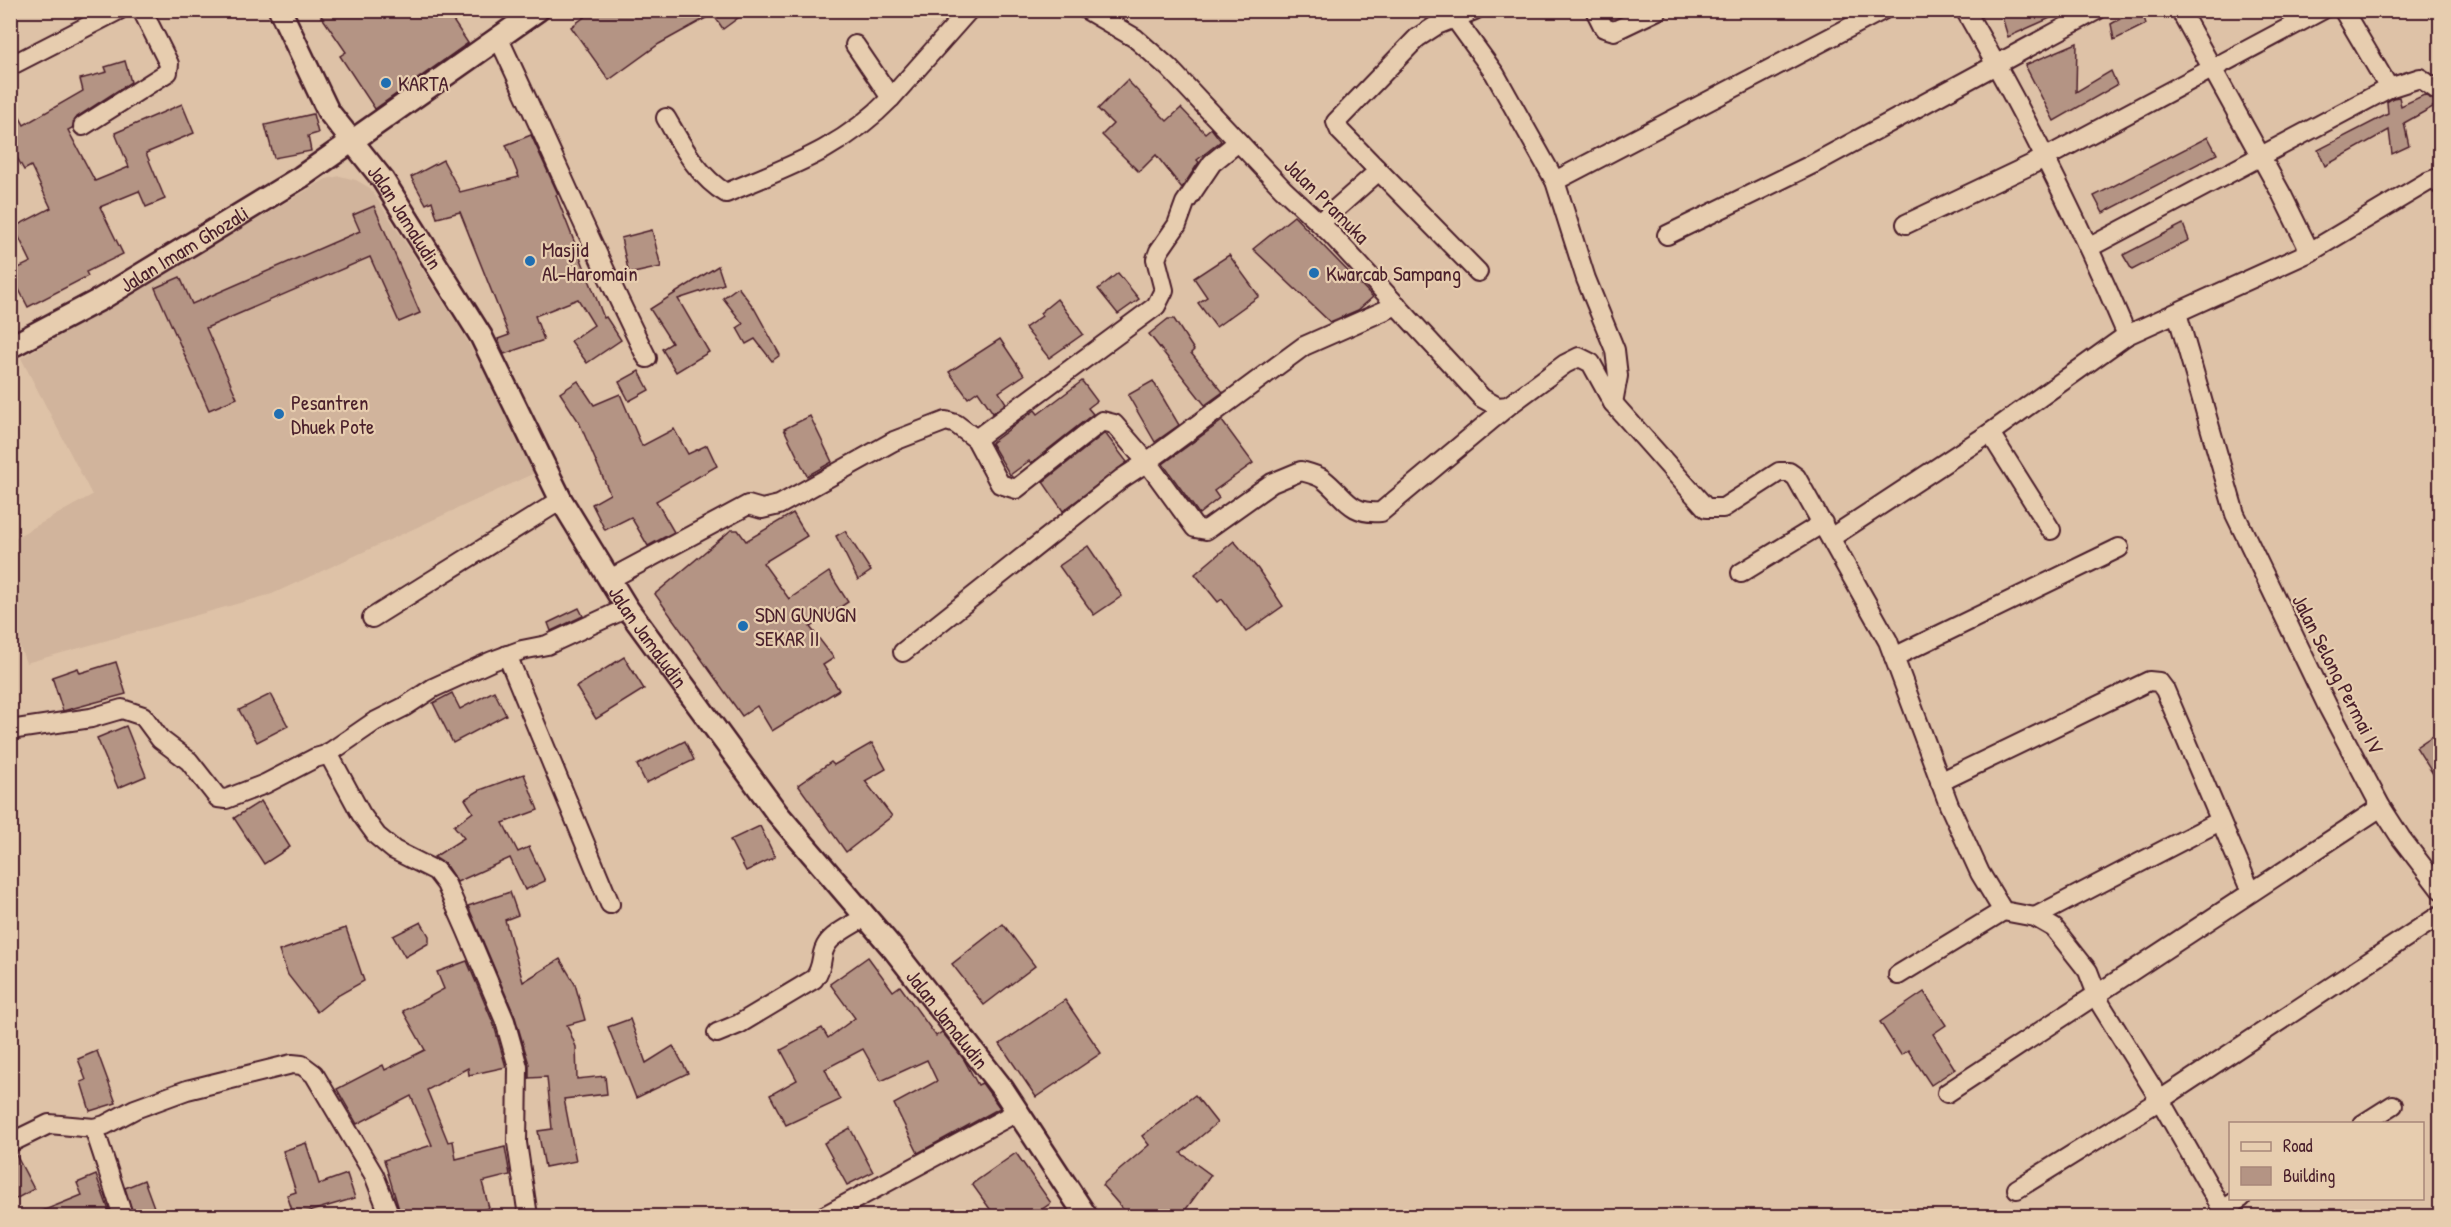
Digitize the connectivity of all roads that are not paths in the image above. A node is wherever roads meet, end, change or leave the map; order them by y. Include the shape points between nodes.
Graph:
1 (119, 10) edge
2 (142, 10) edge
3 (280, 10) edge
4 (538, 10) edge
5 (969, 10) edge
6 (1087, 10) edge
7 (1475, 10) edge
8 (1595, 10) edge
9 (1658, 10) edge
10 (1883, 10) edge
11 (1965, 10) edge
12 (2097, 10) edge
13 (2180, 10) edge
14 (2322, 10) edge
15 (2343, 10) edge
16 (1456, 20) junction
17 (498, 37) junction
18 (855, 45) dead end
19 (1996, 63) junction
20 (10, 66) edge
21 (2214, 70) junction
22 (2389, 88) junction
23 (2440, 92) edge
24 (891, 98) junction
25 (666, 118) dead end
26 (83, 126) dead end
27 (351, 142) junction
28 (1238, 142) junction
29 (2260, 156) junction
30 (2043, 159) junction
31 (1376, 168) junction
32 (1555, 181) junction
33 (2440, 182) edge
34 (1320, 223) junction
35 (1906, 224) dead end
36 (1667, 235) dead end
37 (2090, 247) junction
38 (2310, 252) junction
39 (1478, 272) dead end
40 (1397, 305) junction
41 (2177, 313) junction
42 (2127, 335) junction
43 (10, 347) edge
44 (647, 358) dead end
45 (1613, 402) junction
46 (1508, 406) junction
47 (1990, 434) junction
48 (976, 440) junction
49 (1147, 462) junction
50 (561, 500) junction
51 (1828, 530) junction
52 (2051, 530) dead end
53 (2119, 548) dead end
54 (1741, 573) dead end
55 (610, 579) junction
56 (627, 608) junction
57 (372, 618) dead end
58 (903, 652) dead end
59 (507, 656) junction
60 (1894, 657) junction
61 (10, 730) edge
62 (328, 753) junction
63 (1940, 782) junction
64 (2381, 807) junction
65 (2220, 821) junction
66 (2440, 889) edge
67 (2251, 892) junction
68 (610, 904) dead end
69 (2003, 911) junction
70 (2440, 915) edge
71 (866, 916) junction
72 (2035, 917) junction
73 (1898, 975) dead end
74 (2097, 994) junction
75 (717, 1032) dead end
76 (1947, 1093) dead end
77 (2160, 1100) junction
78 (2393, 1105) dead end
79 (1017, 1112) junction
80 (2366, 1122) edge
81 (94, 1128) junction
82 (10, 1143) edge
83 (2017, 1189) dead end
84 (2239, 1200) edge
85 (2224, 1213) edge
86 (123, 1216) edge
87 (390, 1216) edge
88 (528, 1216) edge
89 (824, 1216) edge
90 (1086, 1216) edge

1 - 20 street
2 - 26 street via 169,64 168,72
3 - 27 street, Jalan Jamaludin via 328,111
4 - 17 street, Jalan Imam Ghozali
5 - 24 street
6 - 28 street, Jalan Pramuka via 1135,38 1169,68
7 - 16 street
8 - 9 street via 1604,28 1614,31
10 - 32 street
11 - 19 street
12 - 19 street
13 - 21 street
14 - 21 street
15 - 22 street
16 - 31 street via 1437,25 1417,38 1336,122
16 - 32 street via 1495,74
17 - 27 street, Jalan Imam Ghozali
17 - 44 street
18 - 24 street
19 - 30 street
19 - 36 street via 1813,164
21 - 29 street
21 - 30 street
22 - 23 street via 2420,78
22 - 29 street
24 - 25 street via 838,144 726,193 690,159
27 - 43 street, Jalan Imam Ghozali via 301,177 101,299
27 - 50 street, Jalan Jamaludin via 383,180 481,336
28 - 34 street, Jalan Pramuka
28 - 48 street via 1212,163 1159,251 1156,259 1164,290 1156,306
29 - 37 street
29 - 38 street
30 - 35 street
30 - 37 street
31 - 34 street via 1374,175
31 - 39 street
32 - 45 street via 1586,279 1615,350 1618,376
33 - 38 street via 2427,182
34 - 40 street, Jalan Pramuka
37 - 42 street
38 - 41 street
40 - 46 street, Jalan Pramuka via 1482,398 1498,407
40 - 49 street via 1304,346
41 - 42 street
41 - 64 street, Jalan Selong Permai IV via 2235,514
42 - 47 street
45 - 46 street via 1591,363 1579,357
45 - 51 street via 1706,508 1723,508 1784,471 1796,477
46 - 49 street via 1381,512 1368,513 1350,505 1321,478 1301,471 1272,483 1206,530 1194,528
47 - 51 street
47 - 52 street
48 - 49 street via 1000,484 1008,488 1016,489 1102,422 1114,424
48 - 55 street via 946,421 894,441 779,505 762,509 747,505
49 - 58 street
50 - 55 street, Jalan Jamaludin
50 - 57 street
51 - 54 street
51 - 60 street
53 - 60 street
55 - 56 street, Jalan Jamaludin
56 - 59 street via 547,645
56 - 71 street, Jalan Jamaludin via 777,813
59 - 62 street via 434,688
59 - 68 street
60 - 63 street
61 - 62 street via 91,718 122,709 143,716 160,739 189,761 219,798 226,799
62 - 88 street via 377,836 394,850 436,871 466,929 505,1021 518,1066 517,1143
63 - 65 street via 2150,681 2159,682
63 - 69 street via 1980,873
64 - 66 street, Jalan Selong Permai IV
64 - 67 street
65 - 67 street
65 - 72 street
67 - 74 street
69 - 72 street
69 - 73 street
70 - 77 street
71 - 75 street via 827,943 822,969 814,979 739,1024
71 - 79 street, Jalan Jamaludin
72 - 74 street via 2054,928 2066,942 2088,971
74 - 76 street
74 - 77 street
77 - 83 street
77 - 85 street
78 - 80 street
79 - 89 street
79 - 90 street, Jalan Jamaludin
81 - 82 street via 50,1124
81 - 86 street
81 - 87 street via 187,1090 292,1064 302,1065 314,1074 358,1147
84 - 85 street

